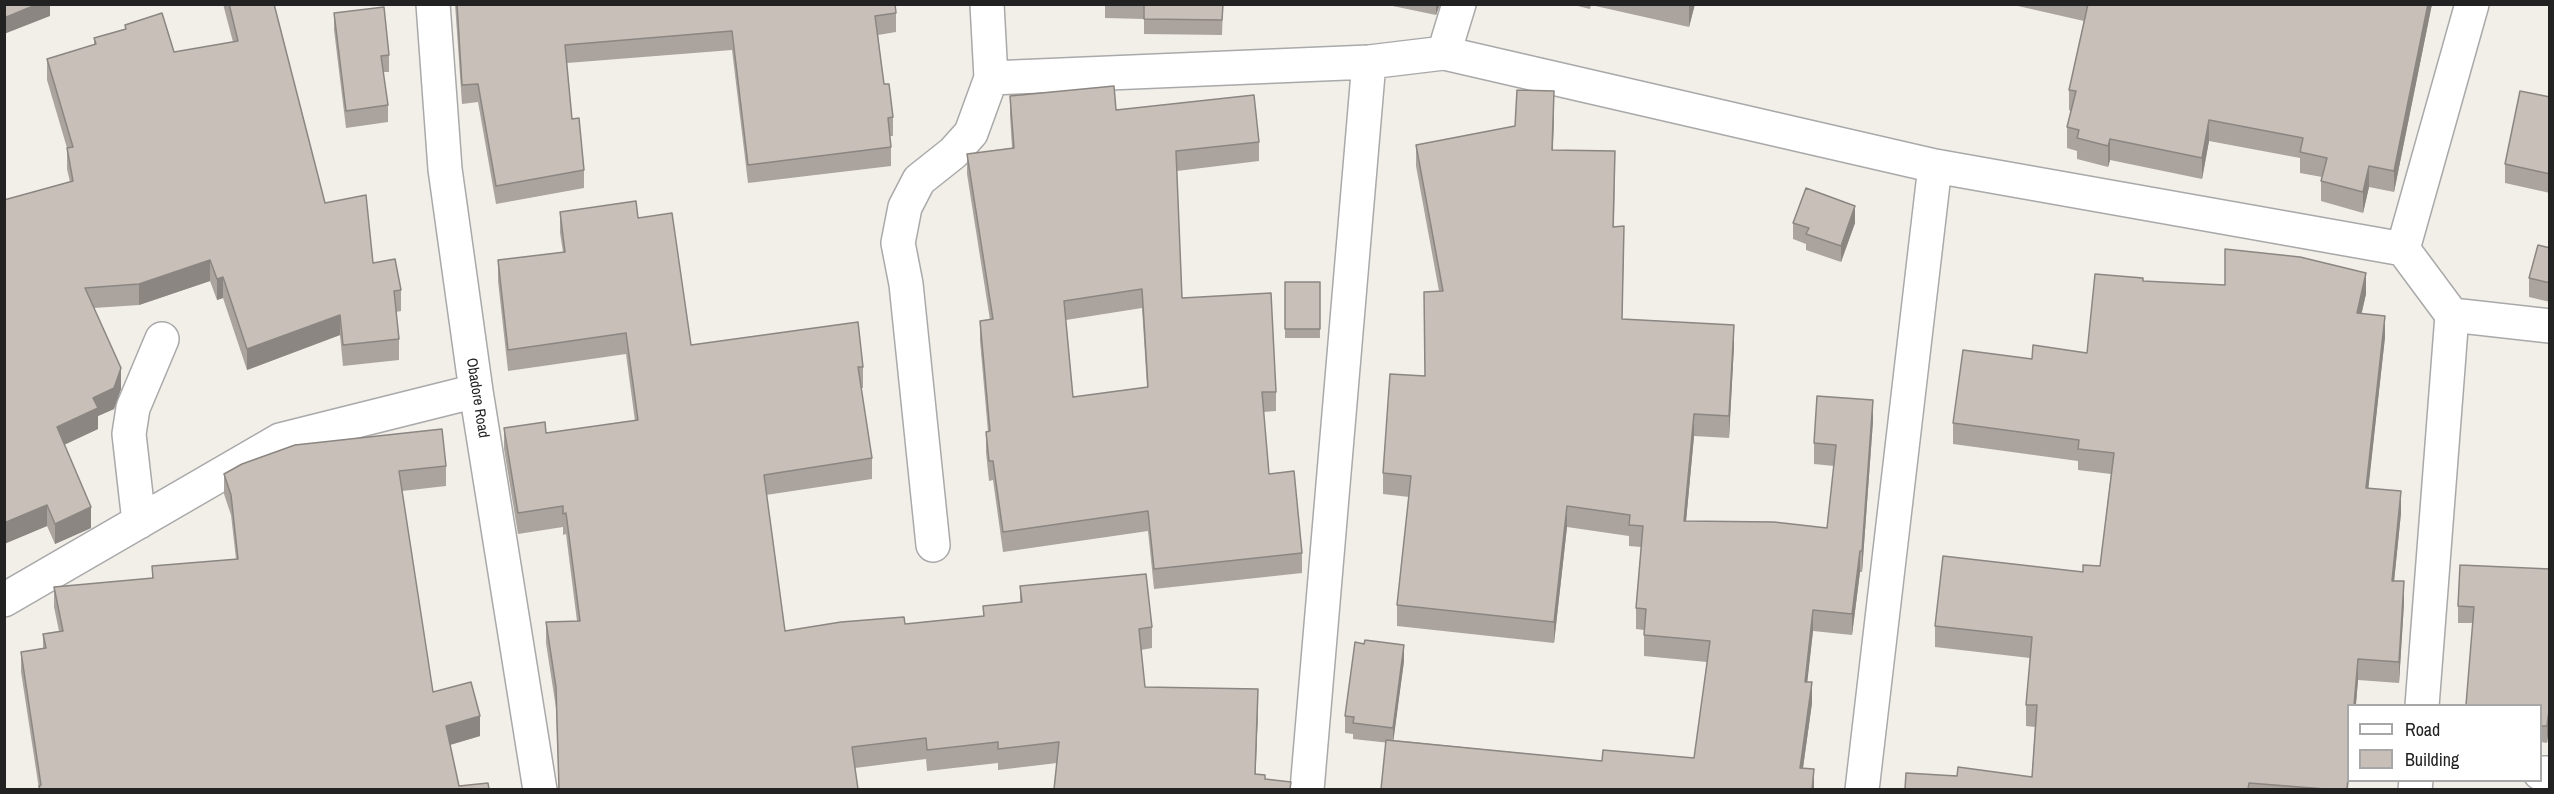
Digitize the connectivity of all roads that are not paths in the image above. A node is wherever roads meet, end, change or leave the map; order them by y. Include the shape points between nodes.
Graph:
1 (433, 4) edge
2 (987, 4) edge
3 (1459, 4) edge
4 (2472, 4) edge
5 (1444, 53) junction
6 (1369, 62) junction
7 (991, 78) junction
8 (1935, 166) junction
9 (2403, 249) junction
10 (2452, 315) junction
11 (2550, 326) edge
12 (162, 339) dead end
13 (476, 390) junction
14 (139, 522) junction
15 (933, 545) dead end
16 (4, 600) edge
17 (2422, 704) edge
18 (540, 789) edge
19 (1307, 789) edge
20 (1862, 789) edge

1 - 13 street, Obadore Road via 445,169
2 - 7 street
3 - 5 street
4 - 9 street
5 - 6 street
5 - 8 street
6 - 7 street
6 - 19 street
7 - 15 street via 971,133 919,180 905,207 898,243 906,284
8 - 9 street
8 - 20 street
9 - 10 street
10 - 11 street
10 - 17 street
12 - 14 street via 134,408 129,434
13 - 14 street via 280,440
13 - 18 street, Obadore Road
14 - 16 street

